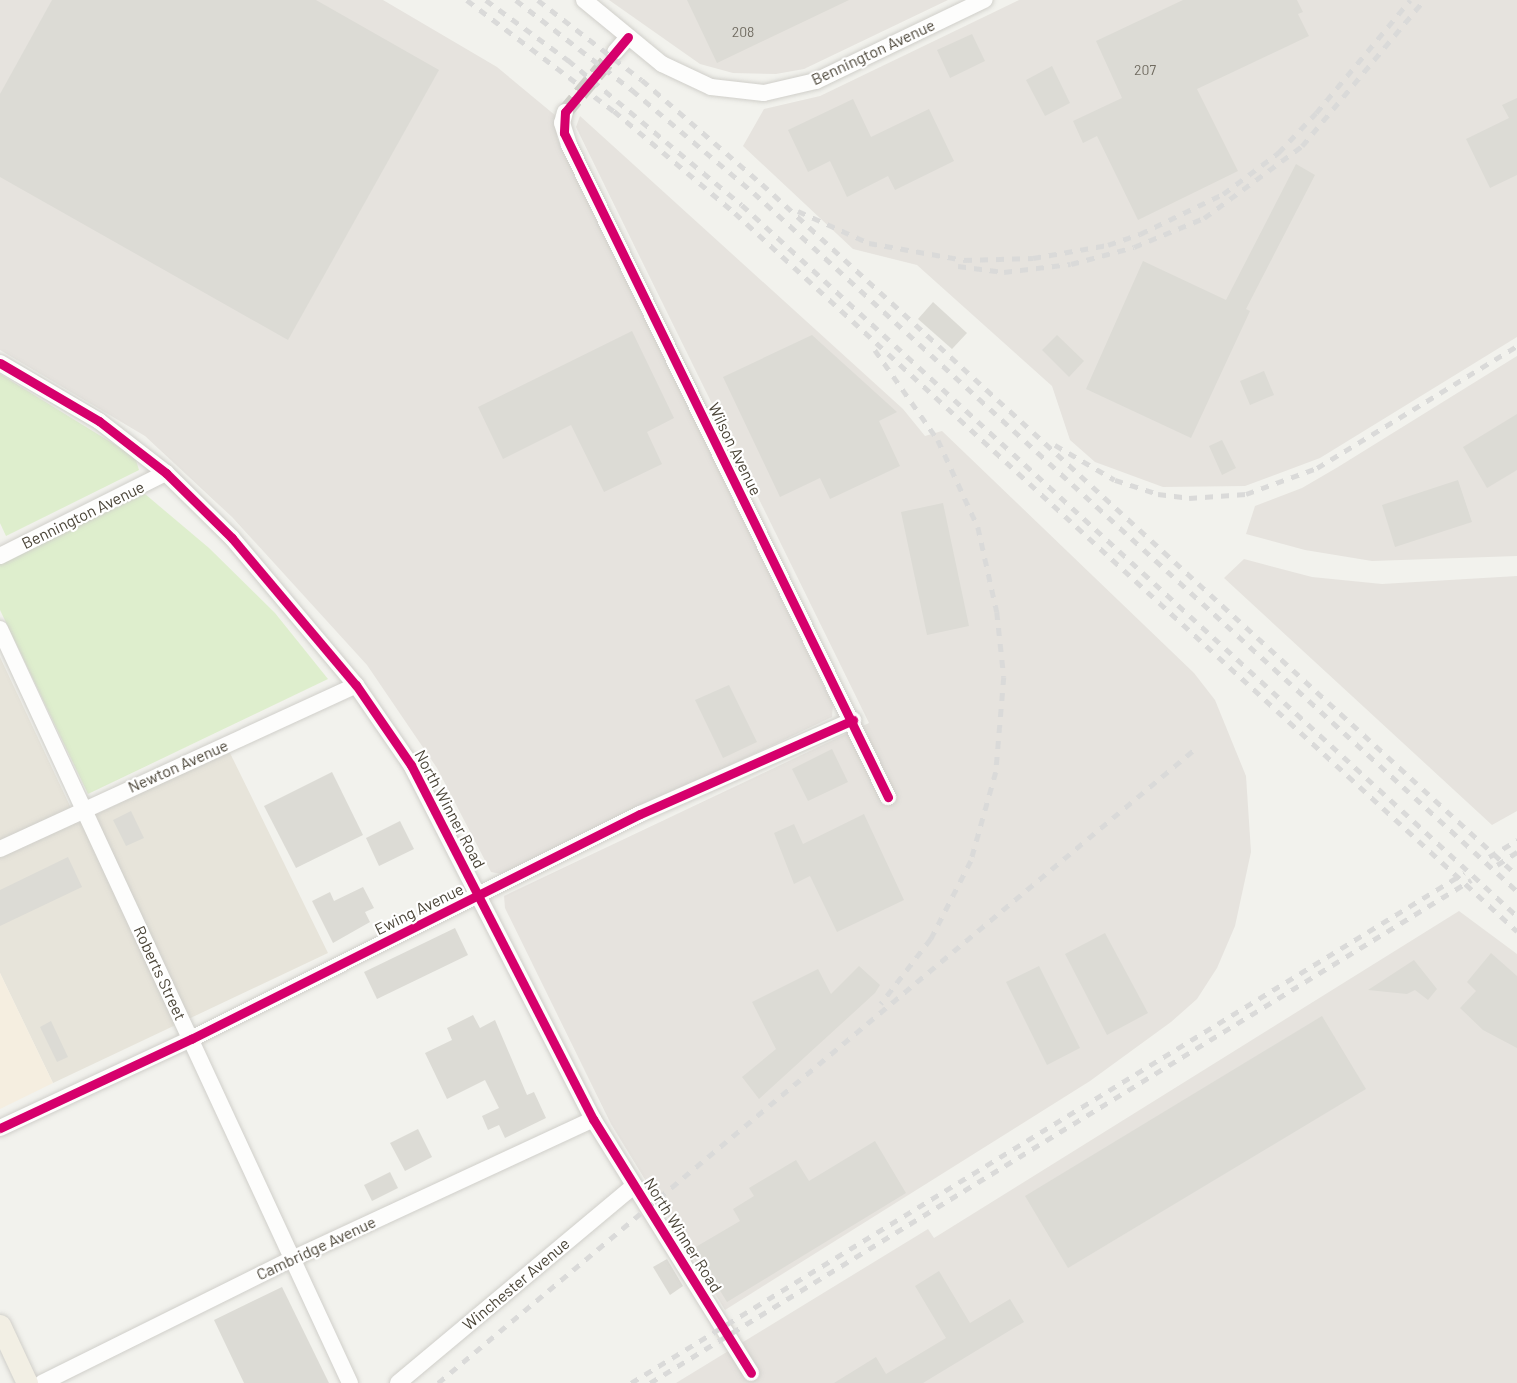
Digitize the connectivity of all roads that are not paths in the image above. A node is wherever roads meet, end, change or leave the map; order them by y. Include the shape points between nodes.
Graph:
1 (584, 0) edge
2 (984, 0) edge
3 (628, 37) junction
4 (615, 52) tunnel mouth
5 (565, 112) tunnel mouth
6 (0, 363) edge
7 (166, 473) junction
8 (0, 556) edge
9 (0, 629) edge
10 (356, 685) junction
11 (853, 720) junction
12 (888, 797) dead end
13 (83, 809) junction
14 (0, 849) edge
15 (480, 896) junction
16 (190, 1039) junction
17 (593, 1119) junction
18 (0, 1128) edge
19 (634, 1186) junction
20 (292, 1259) junction
21 (0, 1325) edge
22 (751, 1373) dead end
23 (50, 1381) edge
24 (27, 1383) edge
25 (350, 1383) edge
26 (398, 1383) edge

1 - 3 street
2 - 3 street, Bennington Avenue via 816,81 764,93 711,87 662,64
3 - 4 street
5 - 11 street, Wilson Avenue via 562,123 568,145
6 - 7 street, North Winner Road via 99,421
7 - 8 street, Bennington Avenue
7 - 10 street, North Winner Road via 232,538
9 - 13 street, Roberts Street
10 - 13 street, Newton Avenue
10 - 15 street, North Winner Road via 411,765
11 - 12 street, Wilson Avenue
11 - 15 street, Ewing Avenue via 640,814
13 - 14 street, Newton Avenue
13 - 16 street, Roberts Street
15 - 16 street, Ewing Avenue
15 - 17 street, North Winner Road
16 - 18 street, Ewing Avenue
16 - 20 street, Roberts Street
17 - 19 street, North Winner Road
17 - 20 street, Cambridge Avenue
19 - 22 street, North Winner Road
19 - 26 street, Winchester Avenue
20 - 23 street, Cambridge Avenue
20 - 25 street, Roberts Street
21 - 24 main road

